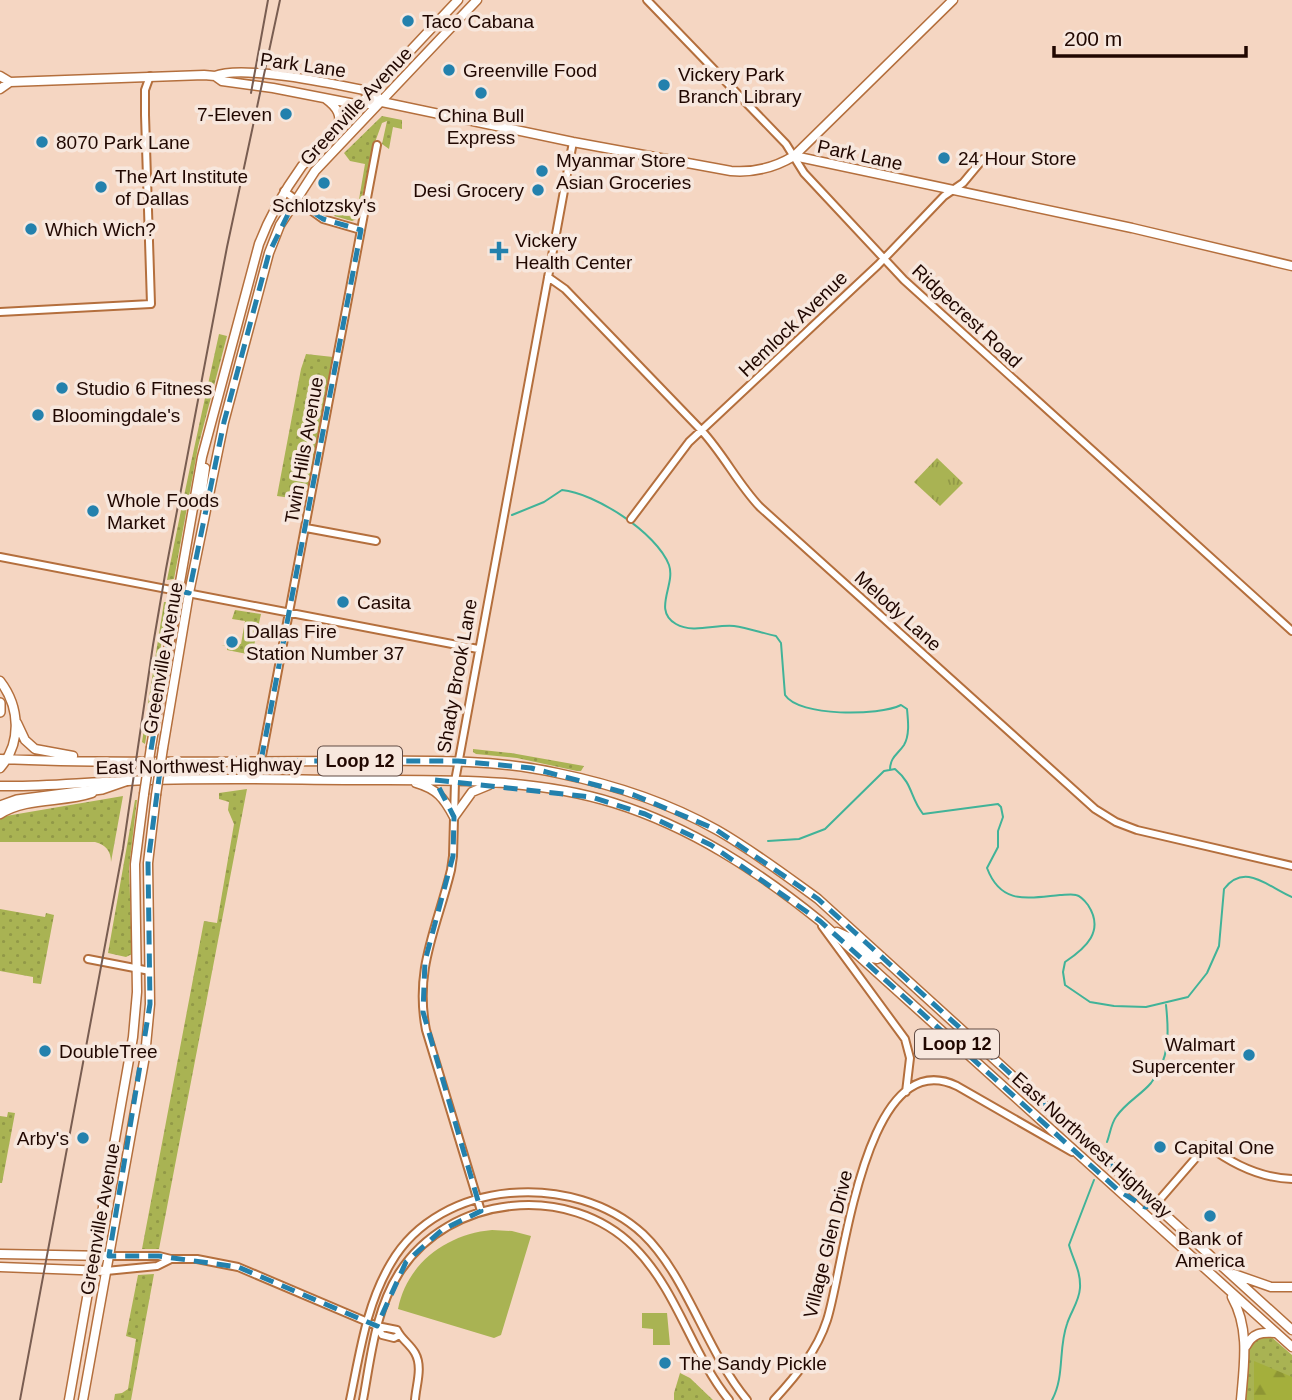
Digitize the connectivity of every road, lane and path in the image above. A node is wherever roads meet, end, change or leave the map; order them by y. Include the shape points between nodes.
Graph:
1 (458, 0) edge
2 (477, 0) edge
3 (647, 0) edge
4 (953, 0) edge
5 (0, 76) edge
6 (150, 76) junction
7 (215, 76) junction
8 (10, 82) junction
9 (0, 89) edge
10 (373, 92) junction
11 (323, 98) junction
12 (382, 102) junction
13 (360, 105) junction
14 (333, 134) junction
15 (573, 142) junction
16 (377, 145) dead end
17 (794, 156) junction
18 (983, 159) dead end
19 (954, 190) junction
20 (284, 191) junction
21 (295, 200) junction
22 (361, 230) junction
23 (884, 260) junction
24 (1292, 265) edge
25 (548, 277) junction
26 (245, 295) junction
27 (258, 299) junction
28 (0, 312) edge
29 (217, 395) junction
30 (230, 398) junction
31 (702, 431) junction
32 (202, 457) junction
33 (207, 503) junction
34 (631, 519) dead end
35 (306, 528) junction
36 (376, 541) dead end
37 (0, 557) edge
38 (177, 591) junction
39 (189, 593) junction
40 (289, 612) junction
41 (1292, 631) edge
42 (478, 649) junction
43 (0, 681) edge
44 (0, 703) edge
45 (0, 712) edge
46 (15, 721) junction
47 (4, 759) edge
48 (90, 760) junction
49 (261, 761) junction
50 (458, 761) junction
51 (0, 768) edge
52 (128, 780) junction
53 (400, 780) junction
54 (585, 780) junction
55 (454, 781) junction
56 (495, 783) junction
57 (0, 786) edge
58 (102, 789) junction
59 (581, 794) junction
60 (0, 806) edge
61 (0, 814) edge
62 (454, 817) junction
63 (1292, 866) edge
64 (820, 921) junction
65 (831, 930) junction
66 (883, 957) junction
67 (88, 959) dead end
68 (137, 968) junction
69 (150, 971) junction
70 (906, 1092) junction
71 (121, 1107) junction
72 (136, 1109) junction
73 (1083, 1158) junction
74 (1292, 1179) edge
75 (1118, 1189) junction
76 (478, 1199) junction
77 (1156, 1205) junction
78 (481, 1211) junction
79 (0, 1254) edge
80 (94, 1255) junction
81 (109, 1256) junction
82 (171, 1259) junction
83 (0, 1267) edge
84 (91, 1270) junction
85 (106, 1271) junction
86 (1228, 1272) junction
87 (1292, 1287) edge
88 (1230, 1292) junction
89 (367, 1321) junction
90 (377, 1326) junction
91 (1292, 1330) edge
92 (1277, 1333) junction
93 (1292, 1347) edge
94 (1245, 1349) junction
95 (351, 1398) edge
96 (363, 1399) edge
97 (69, 1400) edge
98 (83, 1400) edge
99 (415, 1400) edge
100 (729, 1400) edge
101 (747, 1400) edge
102 (774, 1400) edge
103 (1241, 1400) edge

1 - 10 main road, Greenville Avenue
2 - 12 main road, Greenville Avenue
3 - 17 street, Ridgecrest Road
4 - 17 main road
5 - 8 main road
6 - 7 main road, Park Lane
6 - 8 main road, Park Lane
6 - 28 street via 145,115 151,304
7 - 10 main road, Park Lane via 225,72 270,74
7 - 11 main road, Park Lane via 222,81
8 - 9 main road
10 - 12 main road
10 - 13 main road, Greenville Avenue
11 - 13 main road, Park Lane
11 - 14 main road via 340,116
12 - 13 main road, Park Lane
12 - 15 main road, Park Lane
12 - 21 main road, Greenville Avenue via 315,171
13 - 14 main road, Greenville Avenue
14 - 20 main road, Greenville Avenue
15 - 17 main road, Park Lane via 738,172 769,168
15 - 25 street, Shady Brook Lane
16 - 22 street, Twin Hills Avenue
17 - 19 main road, Park Lane
17 - 23 street, Ridgecrest Road via 804,173
18 - 19 street, Hemlock Avenue
19 - 23 street, Hemlock Avenue
19 - 24 main road, Park Lane
20 - 21 street
20 - 26 main road, Greenville Avenue via 259,244
21 - 22 street via 323,219
21 - 27 main road, Greenville Avenue via 274,240
22 - 35 street, Twin Hills Avenue
23 - 31 street, Hemlock Avenue
23 - 41 street, Ridgecrest Road
25 - 31 street, Melody Lane via 565,289
25 - 42 street, Shady Brook Lane
26 - 27 main road
26 - 29 main road, Greenville Avenue
27 - 30 main road, Greenville Avenue
29 - 30 main road
29 - 32 main road, Greenville Avenue
30 - 33 main road, Greenville Avenue
31 - 34 street, Hemlock Avenue via 669,466
31 - 63 street, Melody Lane via 760,507 1095,809 1137,830
32 - 33 main road via 206,462 202,490
32 - 38 main road, Greenville Avenue
33 - 39 main road, Greenville Avenue
35 - 36 street
35 - 40 street, Twin Hills Avenue
37 - 38 street
38 - 39 street
38 - 68 main road, Greenville Avenue, bridge via 135,864
39 - 40 street
39 - 69 main road, Greenville Avenue, bridge via 148,863
40 - 42 street
40 - 49 street, Twin Hills Avenue
42 - 50 street, Shady Brook Lane
43 - 46 main road via 8,692
44 - 45 highway
46 - 47 main road via 16,739
46 - 48 main road via 34,749
47 - 48 main road, East Northwest Highway / Loop 12
47 - 51 main road
48 - 49 main road, East Northwest Highway / Loop 12
49 - 50 main road, East Northwest Highway / Loop 12
50 - 54 main road, East Northwest Highway / Loop 12 via 531,768
50 - 55 street, Shady Brook Lane
52 - 53 main road, East Northwest Highway / Loop 12
52 - 57 main road, East Northwest Highway / Loop 12
52 - 58 highway
53 - 55 main road, East Northwest Highway / Loop 12
53 - 62 main road via 431,788 446,801
54 - 59 main road
54 - 66 main road, East Northwest Highway / Loop 12 via 652,801 715,829 818,899
55 - 56 main road, East Northwest Highway / Loop 12
55 - 62 street, Shady Brook Lane
56 - 59 main road, East Northwest Highway / Loop 12
56 - 62 main road via 472,792
58 - 60 highway
58 - 61 main road via 80,797 24,804
59 - 64 main road, East Northwest Highway / Loop 12 via 646,814 711,845
62 - 76 street, Shady Brook Lane via 451,870 425,961 422,1004 428,1039
64 - 65 main road, East Northwest Highway / Loop 12
64 - 70 street via 905,1040 910,1058
65 - 66 main road via 848,937 872,958
65 - 73 main road, East Northwest Highway / Loop 12
66 - 77 main road, East Northwest Highway / Loop 12
67 - 68 street
68 - 69 street
68 - 71 main road, Greenville Avenue via 134,1037
69 - 72 main road, Greenville Avenue
70 - 73 street, Village Glen Drive via 926,1079 948,1082
70 - 102 street, Village Glen Drive via 887,1113 864,1162 823,1332 797,1375
71 - 72 main road
71 - 80 main road, Greenville Avenue
72 - 81 main road, Greenville Avenue
73 - 75 main road, East Northwest Highway / Loop 12
74 - 77 street via 1237,1165 1207,1145
75 - 77 main road via 1127,1191 1145,1208
75 - 88 main road, East Northwest Highway / Loop 12
76 - 78 street, Shady Brook Lane
76 - 89 street via 442,1215 412,1238 391,1262
76 - 101 street via 517,1192 558,1194 598,1204 631,1224 659,1253 717,1357
77 - 86 main road, East Northwest Highway / Loop 12
78 - 90 street via 442,1230 406,1262 387,1295
78 - 100 street via 526,1205 564,1208 594,1218 621,1235 666,1286 704,1362
79 - 80 main road
80 - 81 main road
80 - 84 main road, Greenville Avenue
81 - 82 street
81 - 85 main road, Greenville Avenue
82 - 85 street via 157,1266
82 - 89 street via 210,1261 250,1271
83 - 84 main road
84 - 85 main road
84 - 97 main road, Greenville Avenue
85 - 98 main road, Greenville Avenue
86 - 87 main road via 1271,1287
86 - 91 main road, East Northwest Highway / Loop 12
88 - 92 main road, East Northwest Highway / Loop 12
88 - 94 main road via 1240,1312
89 - 90 street
89 - 95 street
90 - 96 street
90 - 99 street via 397,1330 418,1361
92 - 93 main road, East Northwest Highway / Loop 12
92 - 94 main road via 1254,1335
94 - 103 main road
95 - 96 street

